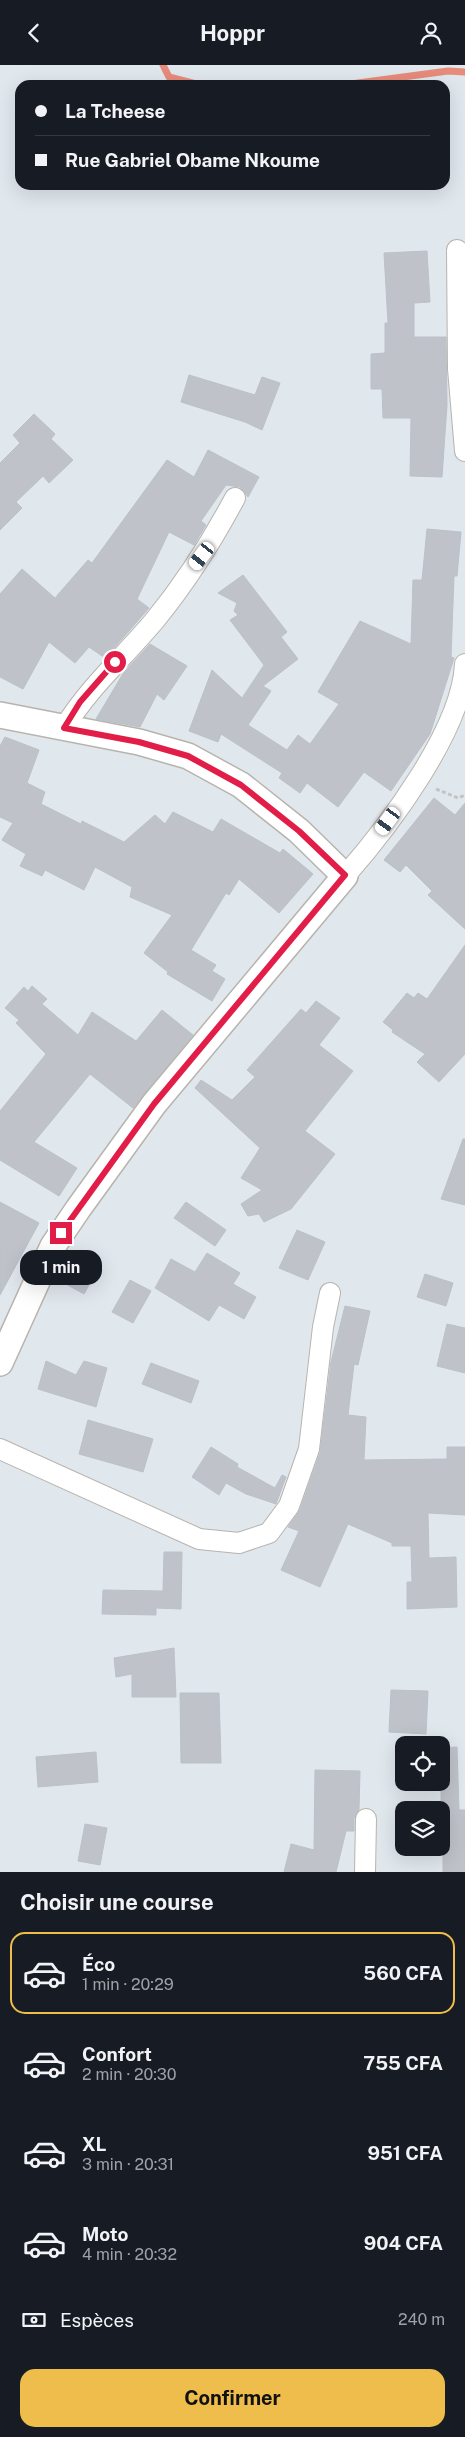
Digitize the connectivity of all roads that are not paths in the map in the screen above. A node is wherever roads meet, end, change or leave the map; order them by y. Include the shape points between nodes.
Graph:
1 (457, 250) dead end
2 (465, 451) edge
3 (235, 498) dead end
4 (465, 664) edge
5 (0, 715) edge
6 (64, 728) junction
7 (345, 875) junction
8 (330, 1293) dead end
9 (0, 1363) edge
10 (0, 1449) edge
11 (366, 1819) dead end
12 (365, 1872) edge

1 - 2 street via 458,369
3 - 6 street via 202,556 154,620 91,689
4 - 7 street via 453,709 419,778
5 - 6 street
6 - 7 street via 139,742 188,756 241,785 299,831
7 - 9 street via 154,1104 78,1209 53,1246
8 - 10 street via 309,1449 289,1506 270,1533 239,1543 199,1539
11 - 12 street

